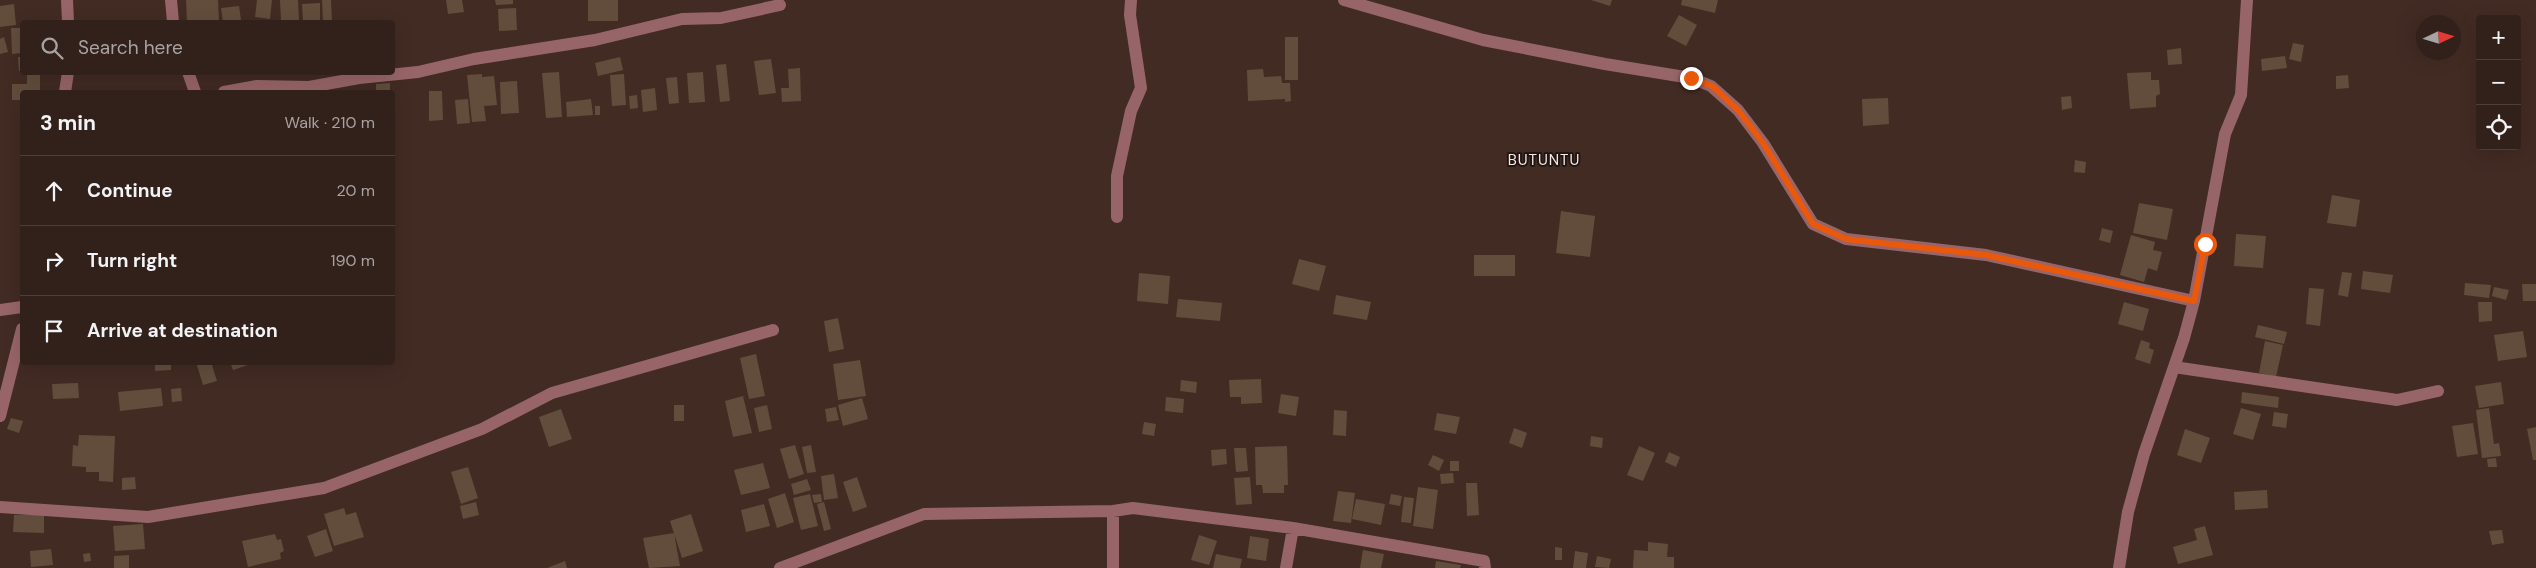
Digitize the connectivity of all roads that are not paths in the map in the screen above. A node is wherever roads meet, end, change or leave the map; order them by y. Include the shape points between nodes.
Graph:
1 (67, 0) edge
2 (171, 0) edge
3 (1131, 0) edge
4 (1344, 0) edge
5 (2248, 0) edge
6 (780, 5) dead end
7 (68, 20) edge
8 (173, 20) edge
9 (395, 74) edge
10 (68, 75) edge
11 (189, 75) edge
12 (388, 75) edge
13 (65, 90) edge
14 (195, 90) edge
15 (235, 90) edge
16 (1117, 217) dead end
17 (2194, 301) junction
18 (20, 308) edge
19 (0, 310) edge
20 (773, 330) dead end
21 (20, 337) edge
22 (2174, 368) junction
23 (2438, 391) dead end
24 (0, 416) edge
25 (0, 507) edge
26 (1113, 511) junction
27 (1293, 528) junction
28 (780, 568) edge
29 (1112, 568) edge
30 (1286, 568) edge
31 (1485, 568) edge
32 (2119, 568) edge

1 - 7 street
2 - 8 street
3 - 16 street via 1130,15 1141,88 1130,112 1117,176
4 - 17 street via 1483,40 1691,78 1712,86 1738,110 1763,143 1813,224 1846,239 1986,255
5 - 17 street via 2241,95 2225,134
6 - 9 street via 721,18 682,19 595,40
10 - 13 street
11 - 14 street
12 - 15 street via 309,87 258,86
17 - 22 street
18 - 19 street
20 - 25 street via 552,393 482,429 324,488 148,517
21 - 24 street
22 - 23 street via 2397,400
22 - 32 street via 2132,496
26 - 27 street via 1133,508
26 - 28 street via 924,514
26 - 29 street
27 - 30 street
27 - 31 street via 1484,561

